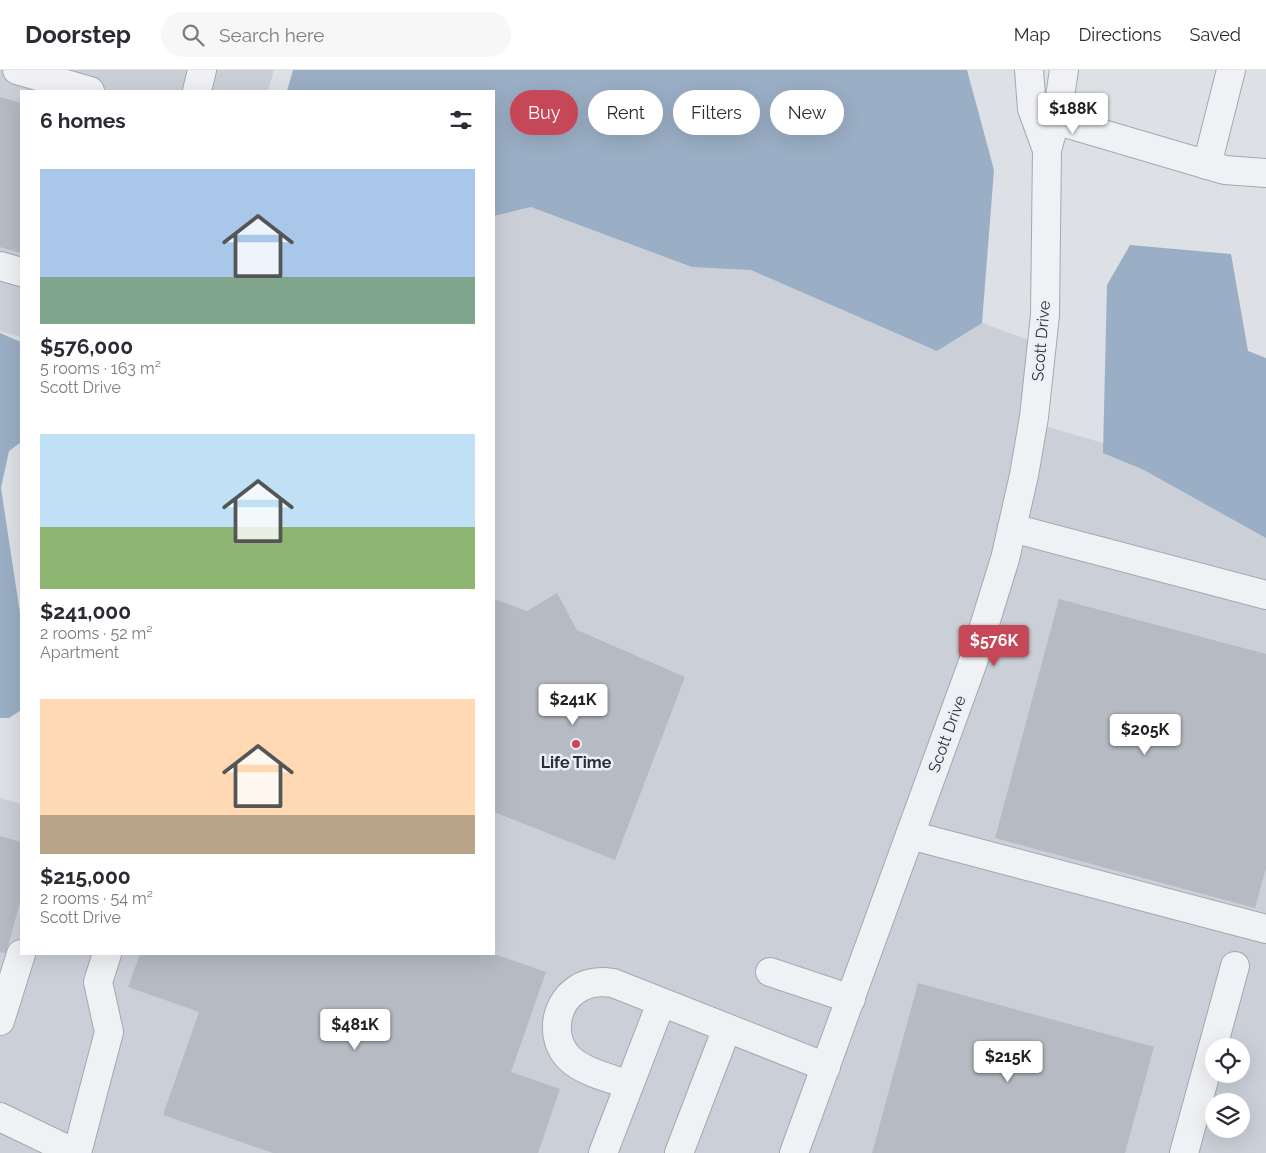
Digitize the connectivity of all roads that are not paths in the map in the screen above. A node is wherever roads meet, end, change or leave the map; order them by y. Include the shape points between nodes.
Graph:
1 (17, 70) edge
2 (202, 70) edge
3 (1028, 70) edge
4 (1064, 70) edge
5 (1229, 70) edge
6 (87, 90) edge
7 (197, 90) edge
8 (1055, 120) junction
9 (1047, 150) junction
10 (1207, 165) junction
11 (1266, 173) edge
12 (0, 266) edge
13 (20, 272) edge
14 (1012, 528) junction
15 (1266, 595) edge
16 (910, 835) junction
17 (1266, 930) edge
18 (22, 955) edge
19 (108, 955) edge
20 (1235, 966) dead end
21 (770, 972) dead end
22 (850, 998) junction
23 (661, 1003) junction
24 (0, 1021) edge
25 (727, 1028) junction
26 (826, 1067) junction
27 (629, 1085) junction
28 (0, 1117) edge
29 (76, 1153) edge
30 (603, 1153) edge
31 (679, 1153) edge
32 (794, 1153) edge
33 (1184, 1153) edge

1 - 6 street
2 - 7 street
3 - 9 street, Scott Drive via 1032,109
4 - 8 street, Scott Drive
5 - 10 street
8 - 9 street, Scott Drive
8 - 10 street
9 - 14 street, Scott Drive via 1044,315 1034,417
10 - 11 street via 1225,170
12 - 13 street
14 - 15 street
14 - 16 street, Scott Drive via 973,662
16 - 17 street
16 - 22 street, Scott Drive
18 - 24 street
19 - 29 street via 98,982 109,1032
20 - 33 street
21 - 22 street
22 - 26 street, Scott Drive
23 - 25 street
23 - 27 street
23 - 27 street via 613,983 601,982 577,989 560,1008 557,1034 568,1057 577,1065
25 - 26 street
25 - 31 street
26 - 32 street, Scott Drive
27 - 30 street
28 - 29 street

